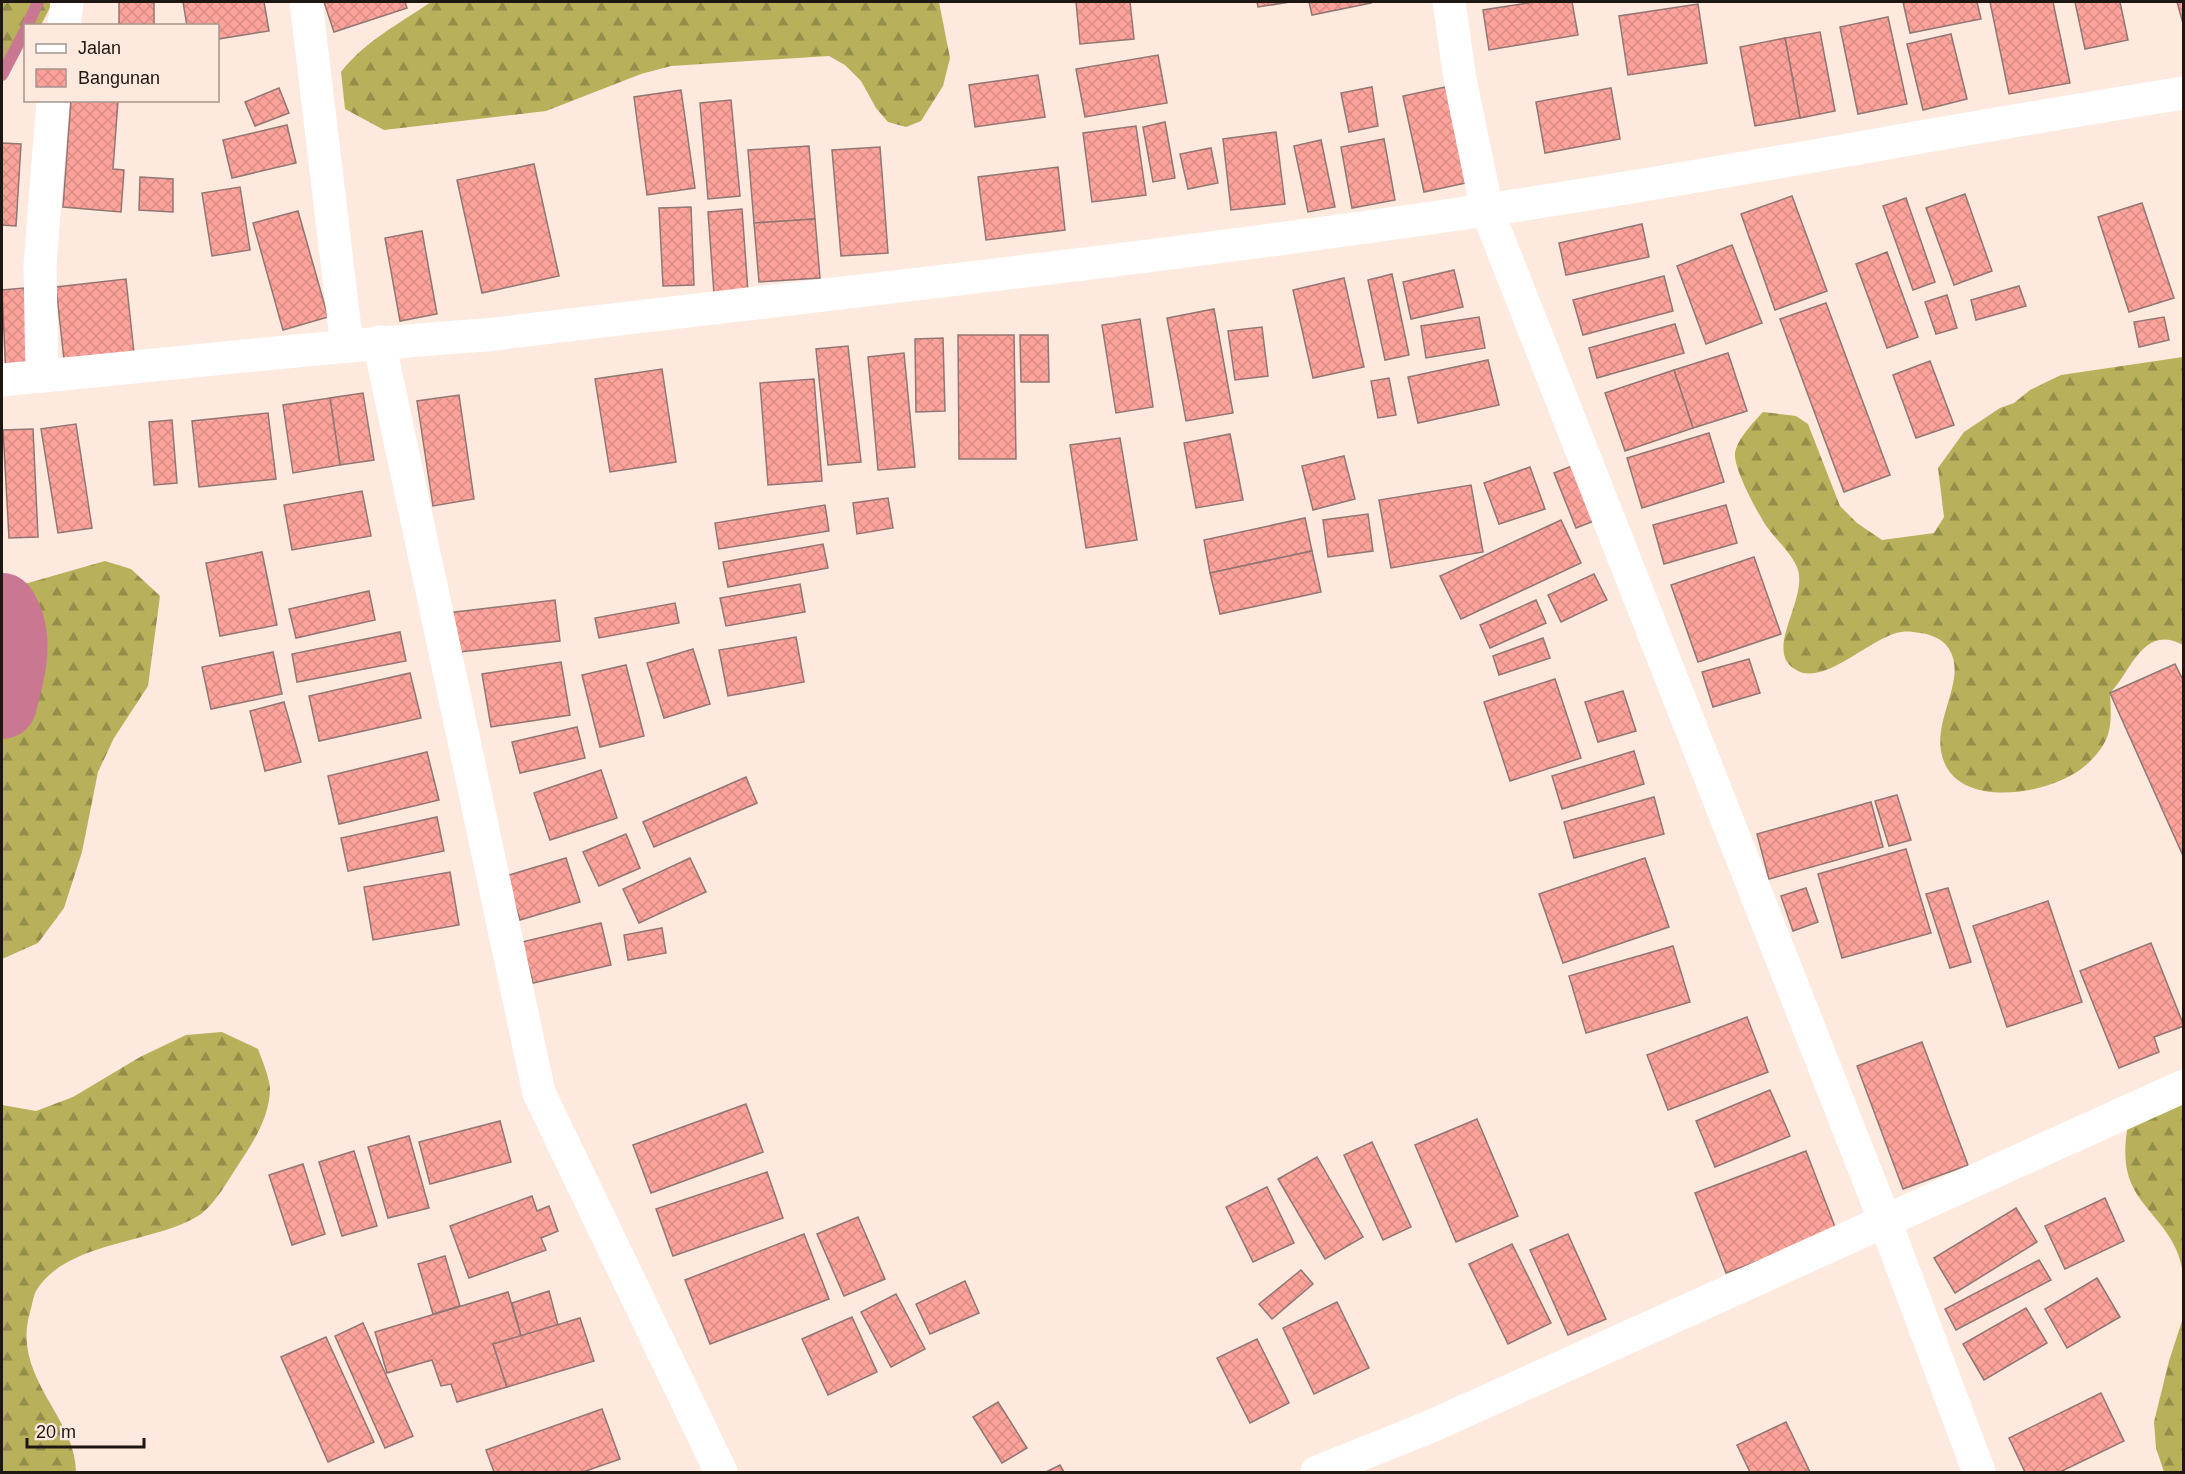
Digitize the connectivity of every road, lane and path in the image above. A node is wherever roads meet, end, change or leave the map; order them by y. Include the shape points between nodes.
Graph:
1 (68, 2) edge
2 (306, 2) edge
3 (1449, 2) edge
4 (64, 24) edge
5 (2184, 93) edge
6 (53, 102) edge
7 (1487, 210) junction
8 (379, 342) junction
9 (347, 346) junction
10 (42, 376) junction
11 (2, 380) edge
12 (2184, 1086) edge
13 (1885, 1221) junction
14 (721, 1473) edge
15 (1317, 1473) edge
16 (1979, 1473) edge

1 - 4 street
2 - 9 street
3 - 7 street via 1460,79
5 - 7 street
6 - 10 street via 40,265
7 - 8 street via 925,283 485,335
7 - 13 street
8 - 9 street
8 - 14 street via 539,1093
9 - 10 street
10 - 11 street
12 - 13 street
13 - 15 street via 1427,1428
13 - 16 street

